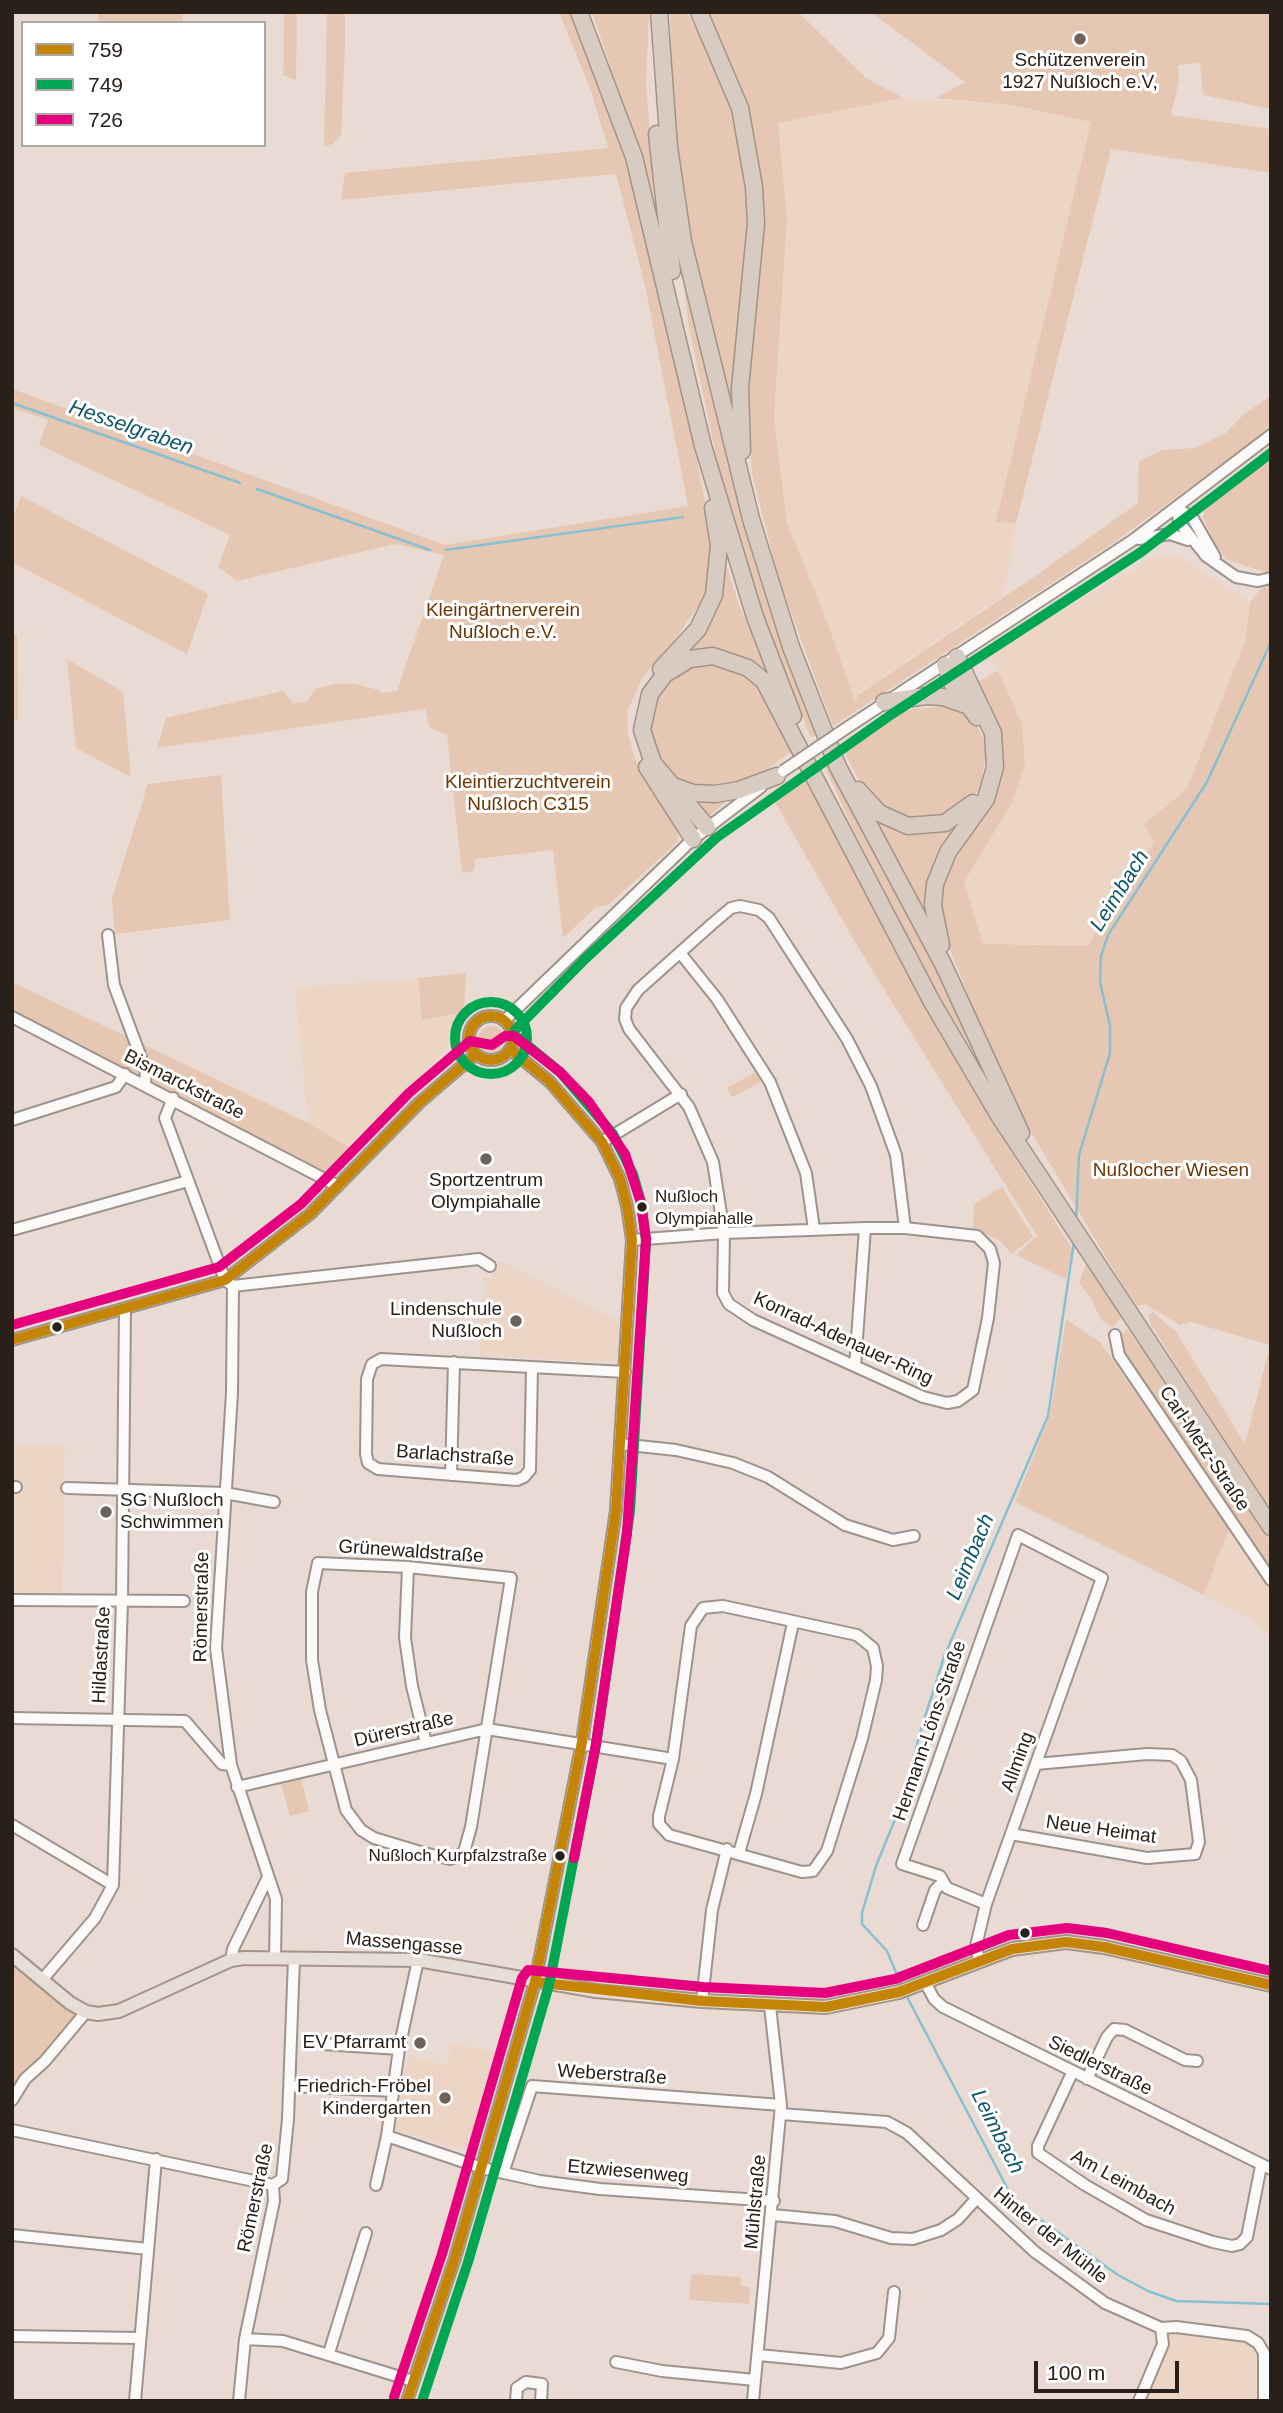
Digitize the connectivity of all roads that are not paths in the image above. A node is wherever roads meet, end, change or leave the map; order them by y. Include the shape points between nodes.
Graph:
1 (579, 12) edge
2 (658, 12) edge
3 (699, 12) edge
4 (691, 397) junction
5 (1271, 435) edge
6 (704, 446) junction
7 (1202, 490) junction
8 (1177, 509) junction
9 (1192, 517) junction
10 (751, 519) junction
11 (1133, 540) junction
12 (1194, 544) junction
13 (1223, 568) junction
14 (1271, 578) edge
15 (951, 661) junction
16 (884, 702) junction
17 (969, 706) junction
18 (838, 767) junction
19 (780, 773) junction
20 (671, 785) junction
21 (707, 827) junction
22 (843, 830) junction
23 (693, 839) junction
24 (108, 935) dead end
25 (681, 954) junction
26 (943, 964) junction
27 (12, 1017) edge
28 (505, 1020) junction
29 (510, 1049) junction
30 (476, 1054) junction
31 (125, 1074) junction
32 (145, 1083) junction
33 (681, 1094) junction
34 (173, 1098) junction
35 (12, 1119) edge
36 (602, 1142) junction
37 (1044, 1179) junction
38 (188, 1181) junction
39 (338, 1186) junction
40 (865, 1228) junction
41 (905, 1228) junction
42 (814, 1229) junction
43 (12, 1230) edge
44 (724, 1233) junction
45 (632, 1240) junction
46 (490, 1266) dead end
47 (229, 1283) junction
48 (125, 1308) junction
49 (1115, 1335) dead end
50 (12, 1340) edge
51 (454, 1362) junction
52 (855, 1366) junction
53 (532, 1368) junction
54 (625, 1372) junction
55 (621, 1444) junction
56 (451, 1475) junction
57 (67, 1488) dead end
58 (122, 1490) junction
59 (225, 1493) junction
60 (274, 1502) dead end
61 (1271, 1527) edge
62 (914, 1536) dead end
63 (408, 1567) junction
64 (1102, 1578) joint
65 (1271, 1580) edge
66 (12, 1600) edge
67 (122, 1601) junction
68 (184, 1601) dead end
69 (793, 1623) junction
70 (12, 1718) edge
71 (116, 1718) junction
72 (487, 1729) junction
73 (582, 1742) junction
74 (426, 1743) junction
75 (673, 1759) junction
76 (1036, 1764) junction
77 (231, 1765) junction
78 (334, 1765) junction
79 (237, 1787) junction
80 (12, 1825) edge
81 (1011, 1835) junction
82 (733, 1851) junction
83 (268, 1877) junction
84 (943, 1882) junction
85 (113, 1885) junction
86 (986, 1904) junction
87 (923, 1925) dead end
88 (12, 1955) edge
89 (275, 1958) junction
90 (294, 1958) junction
91 (231, 1960) junction
92 (418, 1960) junction
93 (979, 1960) junction
94 (42, 1979) junction
95 (535, 1982) junction
96 (925, 1982) junction
97 (1271, 1985) edge
98 (702, 2001) junction
99 (770, 2006) junction
100 (86, 2012) junction
101 (323, 2044) dead end
102 (399, 2049) junction
103 (1197, 2061) dead end
104 (1072, 2073) junction
105 (1087, 2079) junction
106 (290, 2086) junction
107 (394, 2091) junction
108 (12, 2100) edge
109 (781, 2110) junction
110 (12, 2130) edge
111 (387, 2136) junction
112 (156, 2159) junction
113 (1266, 2167) edge
114 (482, 2168) junction
115 (503, 2173) junction
116 (273, 2185) junction
117 (376, 2185) dead end
118 (976, 2199) junction
119 (774, 2201) junction
120 (773, 2215) junction
121 (366, 2233) dead end
122 (12, 2235) edge
123 (148, 2249) junction
124 (894, 2292) dead end
125 (1161, 2328) junction
126 (12, 2336) edge
127 (139, 2338) junction
128 (245, 2339) junction
129 (329, 2353) junction
130 (759, 2355) junction
131 (616, 2362) dead end
132 (755, 2380) junction
133 (413, 2381) junction
134 (135, 2401) edge
135 (239, 2401) edge
136 (407, 2401) edge
137 (516, 2401) edge
138 (541, 2401) edge
139 (753, 2401) edge
140 (1139, 2401) edge
141 (1264, 2401) edge

1 - 4 highway via 634,157
2 - 4 highway via 660,176
2 - 10 highway via 677,207
3 - 10 highway via 740,108 754,187 753,259 740,388
4 - 6 highway
5 - 7 street
6 - 22 highway via 755,617
6 - 23 highway via 719,544 714,595 698,629 652,679 637,717 646,766
7 - 8 street
7 - 9 street
8 - 9 street
8 - 11 street
8 - 12 street via 1179,522
9 - 13 street
10 - 18 highway via 791,647
11 - 12 street via 1170,534
11 - 15 street
12 - 13 street
13 - 14 street via 1251,581
15 - 16 street
15 - 17 highway via 953,685
15 - 26 highway via 993,733 995,767 986,799 948,852 935,884 933,905
16 - 17 highway via 926,696
16 - 19 street, bridge
17 - 18 highway via 987,737 988,771 976,800 945,823 908,826 890,819 867,802
18 - 26 highway
19 - 20 highway via 739,790 715,794
19 - 21 street
20 - 21 highway
20 - 22 highway via 645,744 643,716 650,694 665,674 690,659 728,659 764,681
21 - 23 street
22 - 37 highway via 932,1002 998,1114
23 - 28 street
24 - 32 street via 114,985 146,1070
25 - 33 street via 630,999 625,1019
25 - 41 street via 731,908 750,906 769,918 871,1086 896,1155
25 - 42 street via 717,999 770,1082 806,1173
26 - 37 highway
27 - 31 street, Bismarckstraße
28 - 29 street via 513,1031
28 - 30 street via 488,1016 473,1024 469,1037
29 - 30 street via 494,1060
29 - 36 street via 569,1102
30 - 39 street via 419,1103
31 - 32 street, Bismarckstraße
31 - 35 street via 116,1087
32 - 34 street, Bismarckstraße
33 - 36 street
33 - 44 street via 713,1162
34 - 38 street, Römerstraße via 165,1118
34 - 39 street, Bismarckstraße
36 - 45 street via 620,1179
37 - 61 highway
38 - 43 street
38 - 47 street, Römerstraße
39 - 47 street
40 - 41 street, Konrad-Adenauer-Ring
40 - 42 street, Konrad-Adenauer-Ring
40 - 52 street
41 - 52 street, Konrad-Adenauer-Ring via 972,1234 990,1249 993,1263 977,1381 967,1397 947,1403
42 - 44 street, Konrad-Adenauer-Ring
44 - 45 street, Konrad-Adenauer-Ring
44 - 52 street, Konrad-Adenauer-Ring via 722,1280 729,1304 753,1320
45 - 54 street
46 - 47 street via 479,1259
47 - 48 street
47 - 59 street, Römerstraße via 232,1394
48 - 50 street
48 - 58 street, Hildastraße
49 - 65 street, Carl-Metz-Straße via 1119,1355
51 - 53 street, Barlachstraße
51 - 56 street
51 - 56 street, Barlachstraße via 380,1359 372,1364 367,1378 368,1462 378,1469
53 - 54 street, Barlachstraße
53 - 56 street, Barlachstraße via 530,1470 517,1480
54 - 55 street
55 - 62 street via 733,1463 768,1477 845,1525 893,1540
55 - 73 street via 616,1510
57 - 58 street
58 - 59 street
58 - 67 street, Hildastraße
59 - 60 street
59 - 77 street, Römerstraße via 216,1648
63 - 72 street, Grünewaldstraße via 510,1578
63 - 74 street via 405,1638
63 - 78 street, Grünewaldstraße via 318,1563 313,1592 313,1660
64 - 76 street, Allming
64 - 84 street, Hermann-Löns-Straße via 1018,1535 902,1864 940,1876
66 - 67 street
67 - 68 street
67 - 71 street, Hildastraße
69 - 75 street via 723,1606 703,1608 696,1614
69 - 82 street via 756,1794
69 - 82 street via 867,1641 877,1657 876,1680 844,1798 819,1866 802,1872
70 - 71 street
71 - 77 street via 185,1721 222,1764
71 - 85 street, Hildastraße
72 - 73 street, Dürerstraße
72 - 74 street, Dürerstraße
72 - 78 street via 467,1844 464,1852 450,1858 374,1838 361,1830 346,1810
73 - 75 street, Dürerstraße
73 - 95 street
74 - 78 street, Dürerstraße
75 - 82 street via 659,1824 669,1835
76 - 81 street, Allming
76 - 81 street, Neue Heimat via 1172,1755 1181,1761 1191,1780 1199,1842 1195,1854 1147,1858
77 - 79 street, Römerstraße
78 - 79 street, Dürerstraße
79 - 83 street, Römerstraße
80 - 85 street
81 - 86 street, Allming
82 - 98 street via 715,1902
83 - 89 street, Römerstraße via 276,1899
83 - 91 street
84 - 86 street, Hermann-Löns-Straße via 947,1888
84 - 87 street via 935,1889
85 - 94 street, Hildastraße via 95,1918
86 - 93 street, Allming via 976,1946
88 - 94 main road
89 - 90 main road, Massengasse
89 - 91 main road, Massengasse
90 - 92 main road, Massengasse
90 - 106 street, Römerstraße
91 - 100 main road, Massengasse via 119,2011
92 - 95 main road, Massengasse
92 - 102 street
93 - 96 main road, Massengasse
93 - 97 main road, Massengasse via 1026,1946 1066,1942
94 - 100 main road
95 - 98 main road, Massengasse
95 - 114 street
96 - 99 main road, Massengasse via 845,2006
96 - 104 street, Siedlerstraße via 943,2007
98 - 99 main road, Massengasse
99 - 109 street, Mühlstraße
100 - 108 street via 46,2062 25,2079
101 - 102 street
102 - 107 street
103 - 105 street via 1115,2029
104 - 105 street, Siedlerstraße
104 - 113 street, Am Leimbach via 1038,2153 1146,2220 1213,2242 1240,2244 1247,2237
105 - 113 street, Siedlerstraße
106 - 107 street
106 - 116 street, Römerstraße via 282,2179
107 - 111 street
109 - 115 street, Weberstraße via 532,2086
109 - 118 street, Hinter der Mühle via 887,2122 907,2133
109 - 119 street, Mühlstraße
110 - 112 street
111 - 114 street, Etzwiesenweg
111 - 117 street
112 - 116 street
112 - 123 street
114 - 115 street, Etzwiesenweg
114 - 133 street
115 - 119 street, Etzwiesenweg via 600,2189
116 - 128 street, Römerstraße via 274,2201
118 - 120 street via 941,2230 914,2239 891,2238 835,2221
118 - 125 street, Hinter der Mühle via 1087,2292
119 - 120 street, Mühlstraße
120 - 130 street, Mühlstraße
121 - 129 street
122 - 123 street
123 - 127 street
124 - 130 street via 890,2338 877,2353 841,2363
125 - 140 street via 1163,2344
125 - 141 street, Hinter der Mühle via 1247,2336 1258,2343 1264,2353
126 - 127 street
127 - 134 street
128 - 129 street via 283,2341
128 - 135 street, Römerstraße
129 - 133 street
130 - 132 street, Mühlstraße
131 - 132 street
132 - 139 street, Mühlstraße
133 - 136 street
137 - 138 street via 517,2388 526,2382 542,2384

